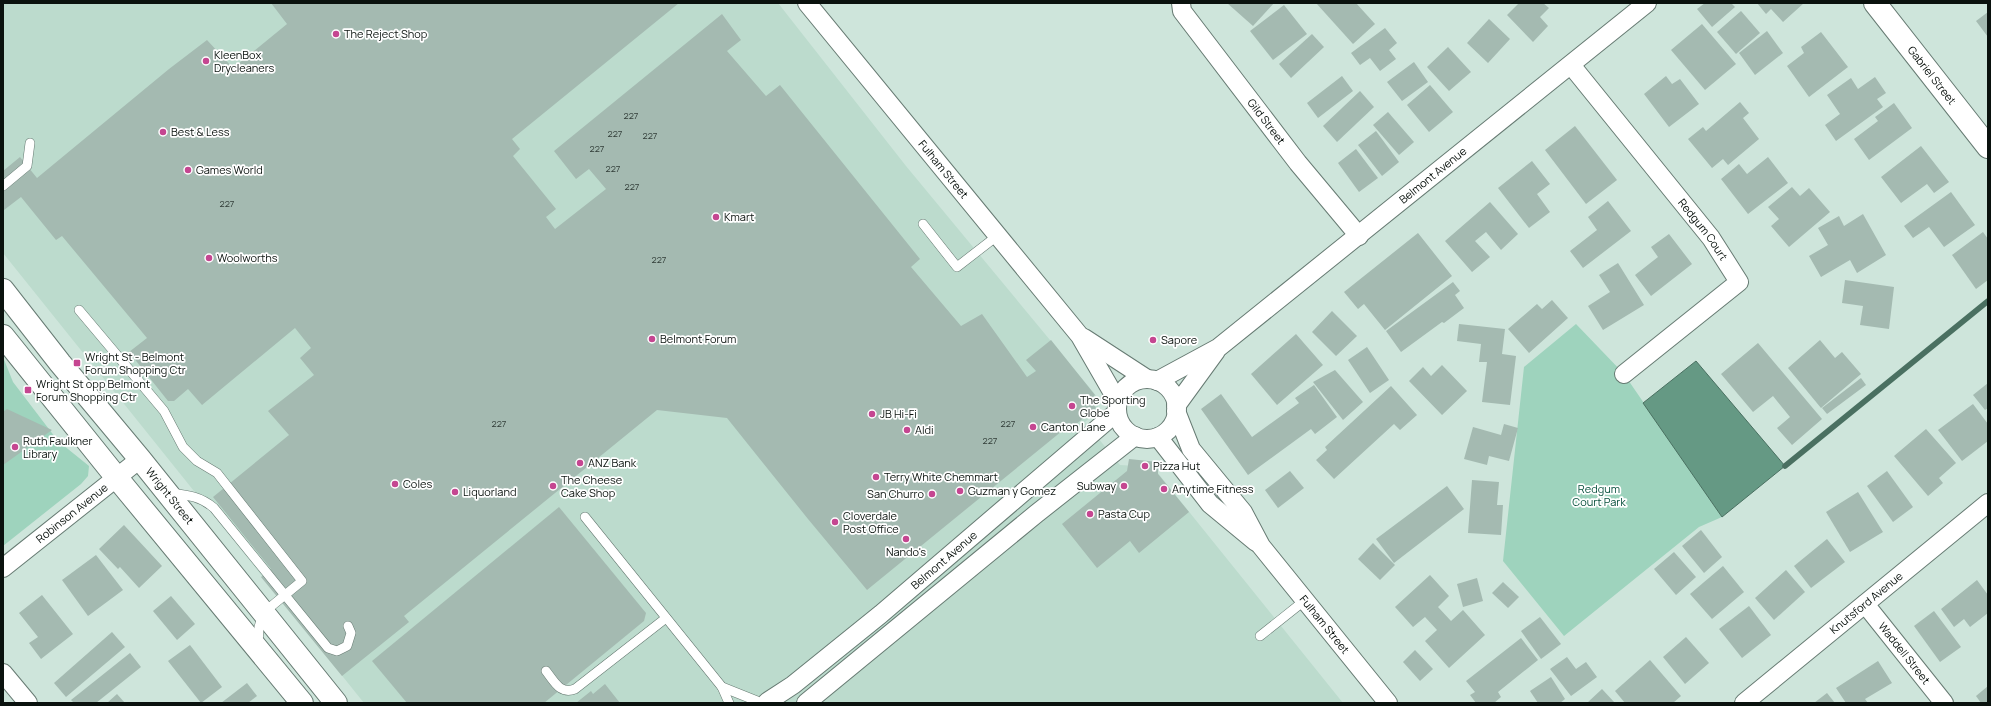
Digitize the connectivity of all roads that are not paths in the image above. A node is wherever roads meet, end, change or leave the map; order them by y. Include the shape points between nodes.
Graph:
1 (807, 3) edge
2 (1181, 3) edge
3 (1648, 3) edge
4 (1875, 3) edge
5 (1571, 65) junction
6 (30, 143) dead end
7 (1988, 147) edge
8 (3, 186) edge
9 (923, 224) dead end
10 (997, 236) junction
11 (1358, 236) junction
12 (5, 298) edge
13 (79, 310) dead end
14 (3, 336) edge
15 (1080, 336) junction
16 (1218, 348) junction
17 (1624, 374) dead end
18 (1152, 380) junction
19 (1118, 407) junction
20 (1176, 408) junction
21 (1134, 436) junction
22 (1158, 437) junction
23 (140, 459) junction
24 (117, 478) junction
25 (166, 493) junction
26 (1988, 503) edge
27 (585, 517) dead end
28 (1261, 546) junction
29 (3, 568) edge
30 (1304, 601) junction
31 (1865, 604) junction
32 (271, 606) junction
33 (666, 618) junction
34 (348, 626) dead end
35 (1260, 636) dead end
36 (258, 649) junction
37 (546, 671) dead end
38 (3, 673) edge
39 (722, 687) junction
40 (761, 702) edge
41 (28, 703) edge
42 (302, 703) edge
43 (336, 703) edge
44 (729, 703) edge
45 (806, 703) edge
46 (1388, 703) edge
47 (1744, 703) edge
48 (1944, 703) edge

1 - 10 street, Fulham Street
2 - 11 street, Gild Street via 1182,11 1201,37
3 - 5 street, Belmont Avenue
4 - 7 street, Gabriel Street
5 - 11 street, Belmont Avenue
5 - 17 street, Redgum Court via 1711,238 1740,282
6 - 8 lane via 27,166
9 - 10 lane via 957,267
10 - 15 street, Fulham Street
11 - 16 street, Belmont Avenue
12 - 23 street, Wright Street
13 - 32 lane via 164,411 183,447 197,461 217,473 302,580
14 - 24 street
15 - 18 street, Fulham Street
15 - 19 street, Fulham Street
16 - 18 street, Belmont Avenue
16 - 20 street, Belmont Avenue
18 - 19 street, Belmont Avenue via 1137,381 1129,386 1122,393
18 - 20 street via 1170,391
19 - 21 street via 1120,422
19 - 40 street, Belmont Avenue via 881,614 793,685
20 - 22 street, Belmont Avenue via 1171,427
20 - 28 street, Fulham Street via 1191,449 1243,512
21 - 22 street via 1150,439
21 - 45 street, Belmont Avenue
22 - 28 street, Fulham Street via 1210,504
23 - 24 street, Robinson Avenue
23 - 25 street, Wright Street
24 - 29 street, Robinson Avenue
24 - 36 street
25 - 32 street, Wright Street
25 - 34 lane via 192,495 205,500 221,516 328,648 337,651 347,646 351,633
26 - 31 street, Knutsford Avenue
27 - 33 lane
28 - 30 street, Fulham Street
30 - 35 lane
30 - 46 street, Fulham Street
31 - 47 street, Knutsford Avenue
31 - 48 street, Waddell Street
32 - 36 lane via 259,627
32 - 43 street, Wright Street
33 - 37 lane via 575,689 561,689
33 - 39 lane
36 - 42 street
38 - 41 street
39 - 40 lane
39 - 44 lane

